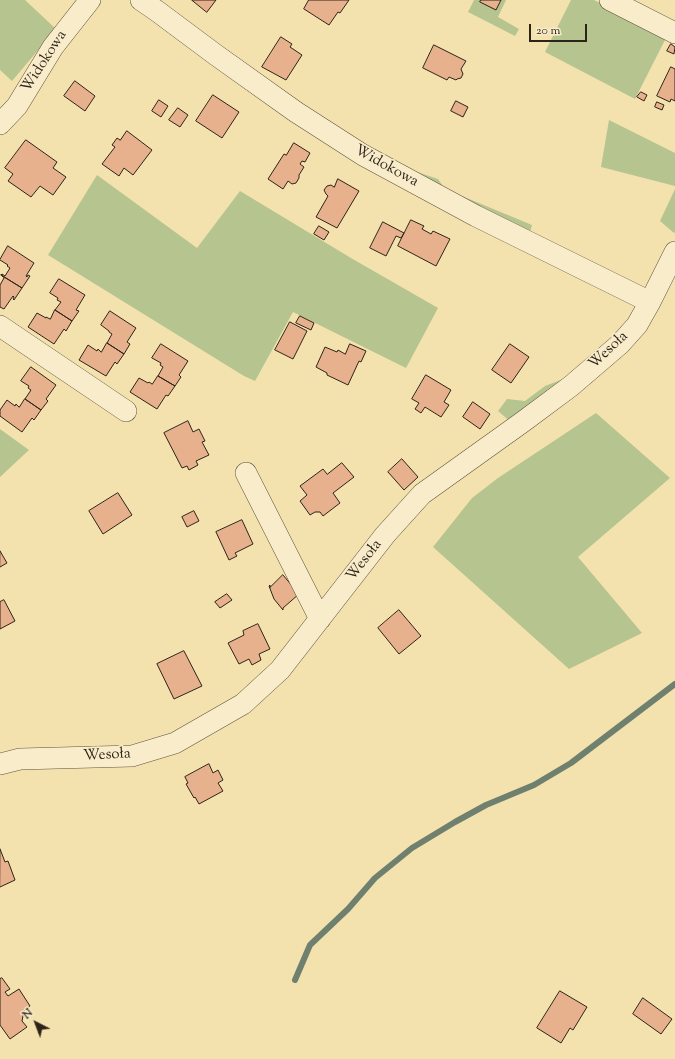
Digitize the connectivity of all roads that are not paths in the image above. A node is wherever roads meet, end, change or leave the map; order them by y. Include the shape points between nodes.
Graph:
1 (90, 0) edge
2 (141, 0) edge
3 (610, 0) edge
4 (675, 33) edge
5 (0, 124) edge
6 (675, 252) edge
7 (650, 302) junction
8 (0, 326) edge
9 (126, 411) dead end
10 (246, 473) dead end
11 (320, 619) junction
12 (0, 764) edge

1 - 5 street, Widokowa via 53,47 17,106
2 - 7 street, Widokowa via 290,108 363,155 476,216
3 - 4 street
6 - 7 street, Wesoła
7 - 11 street, Wesoła via 637,325 620,344 571,386 422,494 385,535
8 - 9 street
10 - 11 street
11 - 12 street, Wesoła via 280,670 243,704 175,743 132,756 20,759

